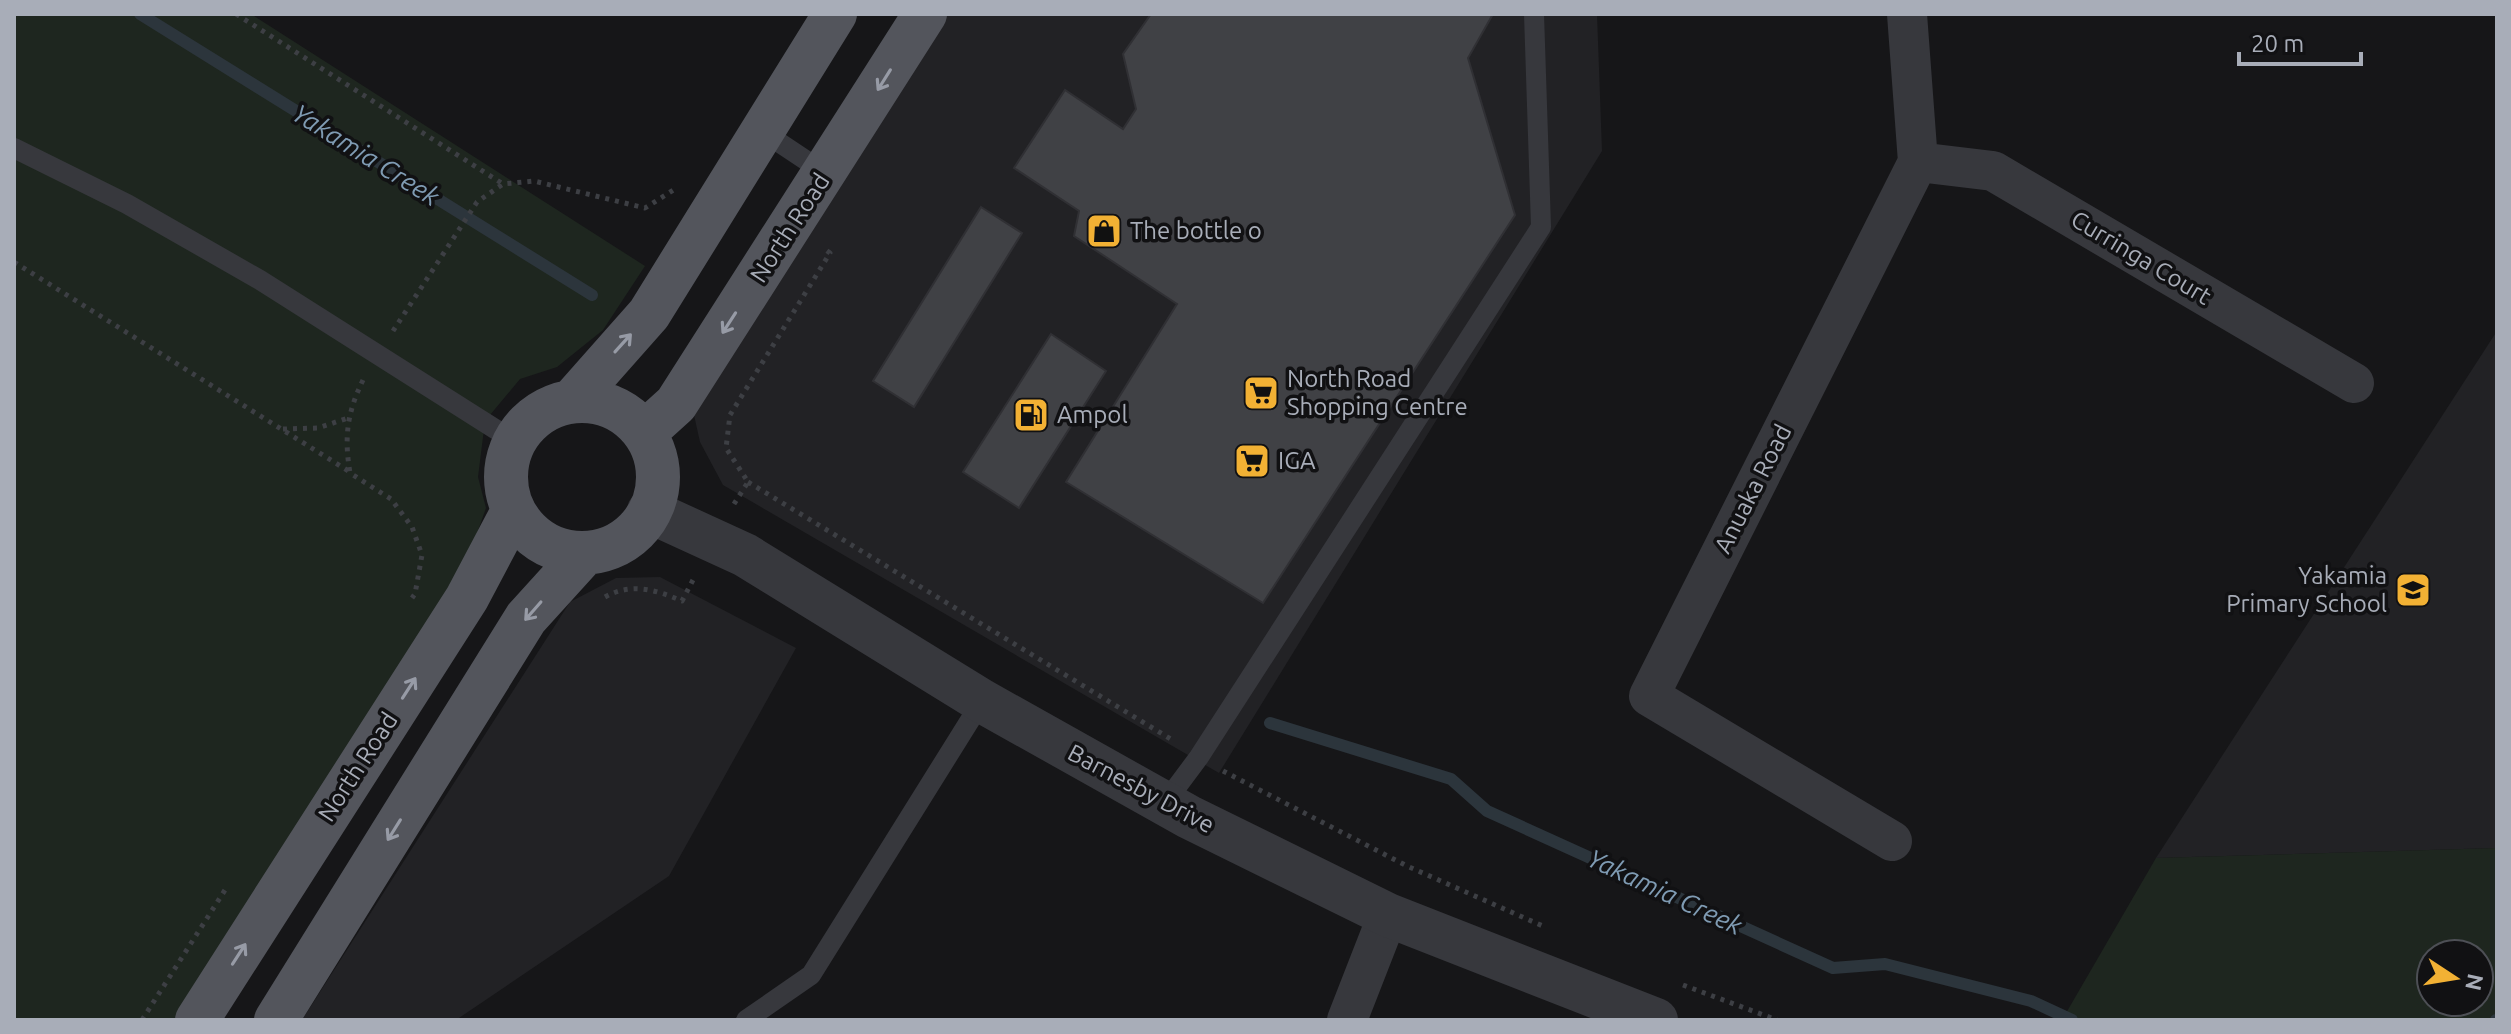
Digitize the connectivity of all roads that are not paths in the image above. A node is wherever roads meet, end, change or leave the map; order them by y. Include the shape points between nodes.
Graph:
1 (835, 14) edge
2 (925, 14) edge
3 (1534, 14) edge
4 (1907, 14) edge
5 (762, 131) junction
6 (14, 148) edge
7 (1918, 162) junction
8 (825, 173) junction
9 (2354, 383) dead end
10 (572, 401) junction
11 (644, 433) junction
12 (514, 441) junction
13 (513, 511) junction
14 (649, 511) junction
15 (585, 553) junction
16 (982, 701) junction
17 (1164, 804) junction
18 (1892, 841) dead end
19 (1388, 915) junction
20 (197, 1020) edge
21 (276, 1020) edge
22 (746, 1020) edge
23 (1347, 1020) edge
24 (1656, 1020) edge

1 - 5 main road
2 -> 8 main road, North Road
3 - 17 lane via 1541,227
4 - 7 street
5 - 8 lane
10 -> 5 main road via 649,314
6 - 12 lane via 127,204 260,280
7 - 9 street, Curringa Court via 1993,171
7 - 18 street, Anuaka Road via 1649,696
8 -> 11 main road, North Road via 676,404
10 - 11 main road via 612,407
10 - 12 main road via 538,414
11 - 14 main road via 657,479
12 - 13 main road via 505,475
13 - 15 main road via 542,543
20 -> 13 main road, North Road via 467,598
14 - 15 main road via 623,540
14 - 16 street, Barnesby Drive via 745,555
15 -> 21 main road via 526,618
16 - 17 street, Barnesby Drive
16 - 22 lane via 811,975
17 - 19 street, Barnesby Drive
19 - 23 street
19 - 24 street, Barnesby Drive

